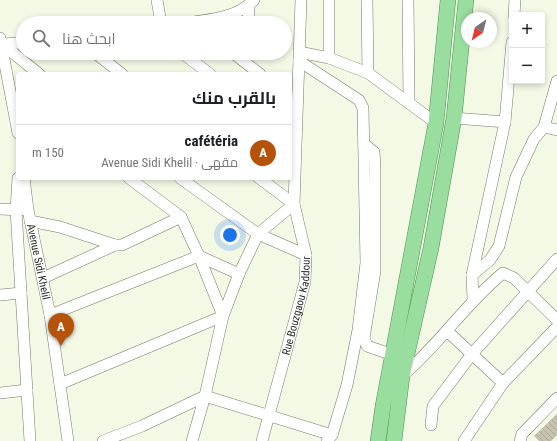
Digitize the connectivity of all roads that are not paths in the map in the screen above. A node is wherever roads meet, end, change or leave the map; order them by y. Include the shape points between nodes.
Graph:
1 (157, 0) edge
2 (301, 0) edge
3 (329, 0) edge
4 (367, 0) edge
5 (408, 0) edge
6 (448, 0) edge
7 (466, 0) edge
8 (515, 0) edge
9 (251, 3) edge
10 (514, 12) edge
11 (160, 16) edge
12 (223, 16) edge
13 (249, 16) edge
14 (1, 42) edge
15 (16, 43) edge
16 (511, 48) edge
17 (16, 55) edge
18 (299, 57) junction
19 (329, 58) junction
20 (22, 60) edge
21 (104, 60) edge
22 (191, 60) edge
23 (241, 60) edge
24 (247, 60) edge
25 (247, 65) junction
26 (37, 72) edge
27 (119, 72) edge
28 (207, 72) edge
29 (257, 72) edge
30 (368, 73) junction
31 (557, 81) edge
32 (9, 90) edge
33 (294, 97) edge
34 (409, 102) junction
35 (454, 118) junction
36 (505, 122) junction
37 (16, 123) edge
38 (436, 123) junction
39 (544, 127) junction
40 (557, 130) edge
41 (293, 136) edge
42 (364, 144) junction
43 (18, 180) edge
44 (24, 180) edge
45 (132, 180) edge
46 (183, 180) edge
47 (262, 180) edge
48 (294, 204) junction
49 (0, 209) edge
50 (16, 210) junction
51 (29, 215) junction
52 (181, 218) junction
53 (258, 234) junction
54 (115, 245) junction
55 (306, 255) junction
56 (199, 256) junction
57 (557, 259) edge
58 (239, 274) junction
59 (472, 275) junction
60 (43, 278) junction
61 (528, 292) junction
62 (21, 293) junction
63 (0, 295) edge
64 (473, 300) junction
65 (50, 315) junction
66 (223, 316) junction
67 (557, 320) edge
68 (557, 327) edge
69 (447, 331) junction
70 (472, 354) junction
71 (393, 355) junction
72 (402, 376) junction
73 (503, 383) junction
74 (60, 384) junction
75 (27, 390) junction
76 (0, 393) edge
77 (205, 396) junction
78 (557, 398) edge
79 (269, 415) junction
80 (431, 425) dead end
81 (127, 436) edge
82 (330, 438) edge
83 (30, 441) edge
84 (68, 441) edge
85 (103, 441) edge
86 (192, 441) edge
87 (262, 441) edge
88 (378, 441) edge
89 (394, 441) edge
90 (464, 441) edge
91 (520, 441) edge

1 - 11 street
2 - 18 street, Rue Bouzgaou Kaddour
3 - 19 street
4 - 30 street
5 - 34 street
6 - 38 main road
7 - 35 main road
8 - 10 street
9 - 12 street
9 - 13 street
14 - 15 street
14 - 17 street
14 - 32 street
16 - 36 street
18 - 19 street
18 - 33 street, Rue Bouzgaou Kaddour
18 - 42 street via 359,100 363,108
19 - 30 street
20 - 26 street
21 - 27 street
22 - 28 street
23 - 25 street
24 - 25 street
25 - 29 street
30 - 34 street
31 - 39 street
32 - 37 street
33 - 41 street, Rue Bouzgaou Kaddour
34 - 38 street
35 - 36 street
35 - 72 main road via 431,248
36 - 59 street
38 - 71 main road
39 - 40 street
39 - 59 street via 534,139 516,177 499,246 490,260
41 - 48 street, Rue Bouzgaou Kaddour
42 - 71 street via 374,152 375,167 375,271 364,338 367,346
42 - 82 street via 366,263 358,330 347,385
43 - 50 street, Avenue Sidi Khelil
44 - 51 street, Avenue Sidi Khelil
45 - 52 street
46 - 53 street
47 - 48 street
48 - 53 street
48 - 55 street, Rue Bouzgaou Kaddour
49 - 50 street
50 - 51 street
50 - 62 street, Avenue Sidi Khelil
51 - 54 street
51 - 60 street, Avenue Sidi Khelil
52 - 54 street via 122,245
52 - 56 street
53 - 55 street
53 - 58 street
54 - 60 street
55 - 79 street, Rue Bouzgaou Kaddour via 305,282
56 - 58 street
56 - 65 street
56 - 66 street
57 - 61 street
58 - 66 street
59 - 64 street
60 - 65 street, Avenue Sidi Khelil
61 - 64 street via 514,278 503,273
61 - 67 street
61 - 70 street
62 - 63 street
62 - 75 street, Avenue Sidi Khelil
64 - 69 street
65 - 74 street, Avenue Sidi Khelil
66 - 74 street
66 - 77 street
68 - 73 street
69 - 70 street
69 - 72 street via 424,358
70 - 73 street
70 - 80 street via 433,406
71 - 88 main road
72 - 89 main road
73 - 90 street
74 - 84 street, Avenue Sidi Khelil
75 - 76 street
75 - 83 street, Avenue Sidi Khelil
77 - 79 street
77 - 81 street
77 - 86 street
78 - 91 street via 522,434
79 - 82 street
79 - 87 street, Rue Bouzgaou Kaddour
81 - 85 street

